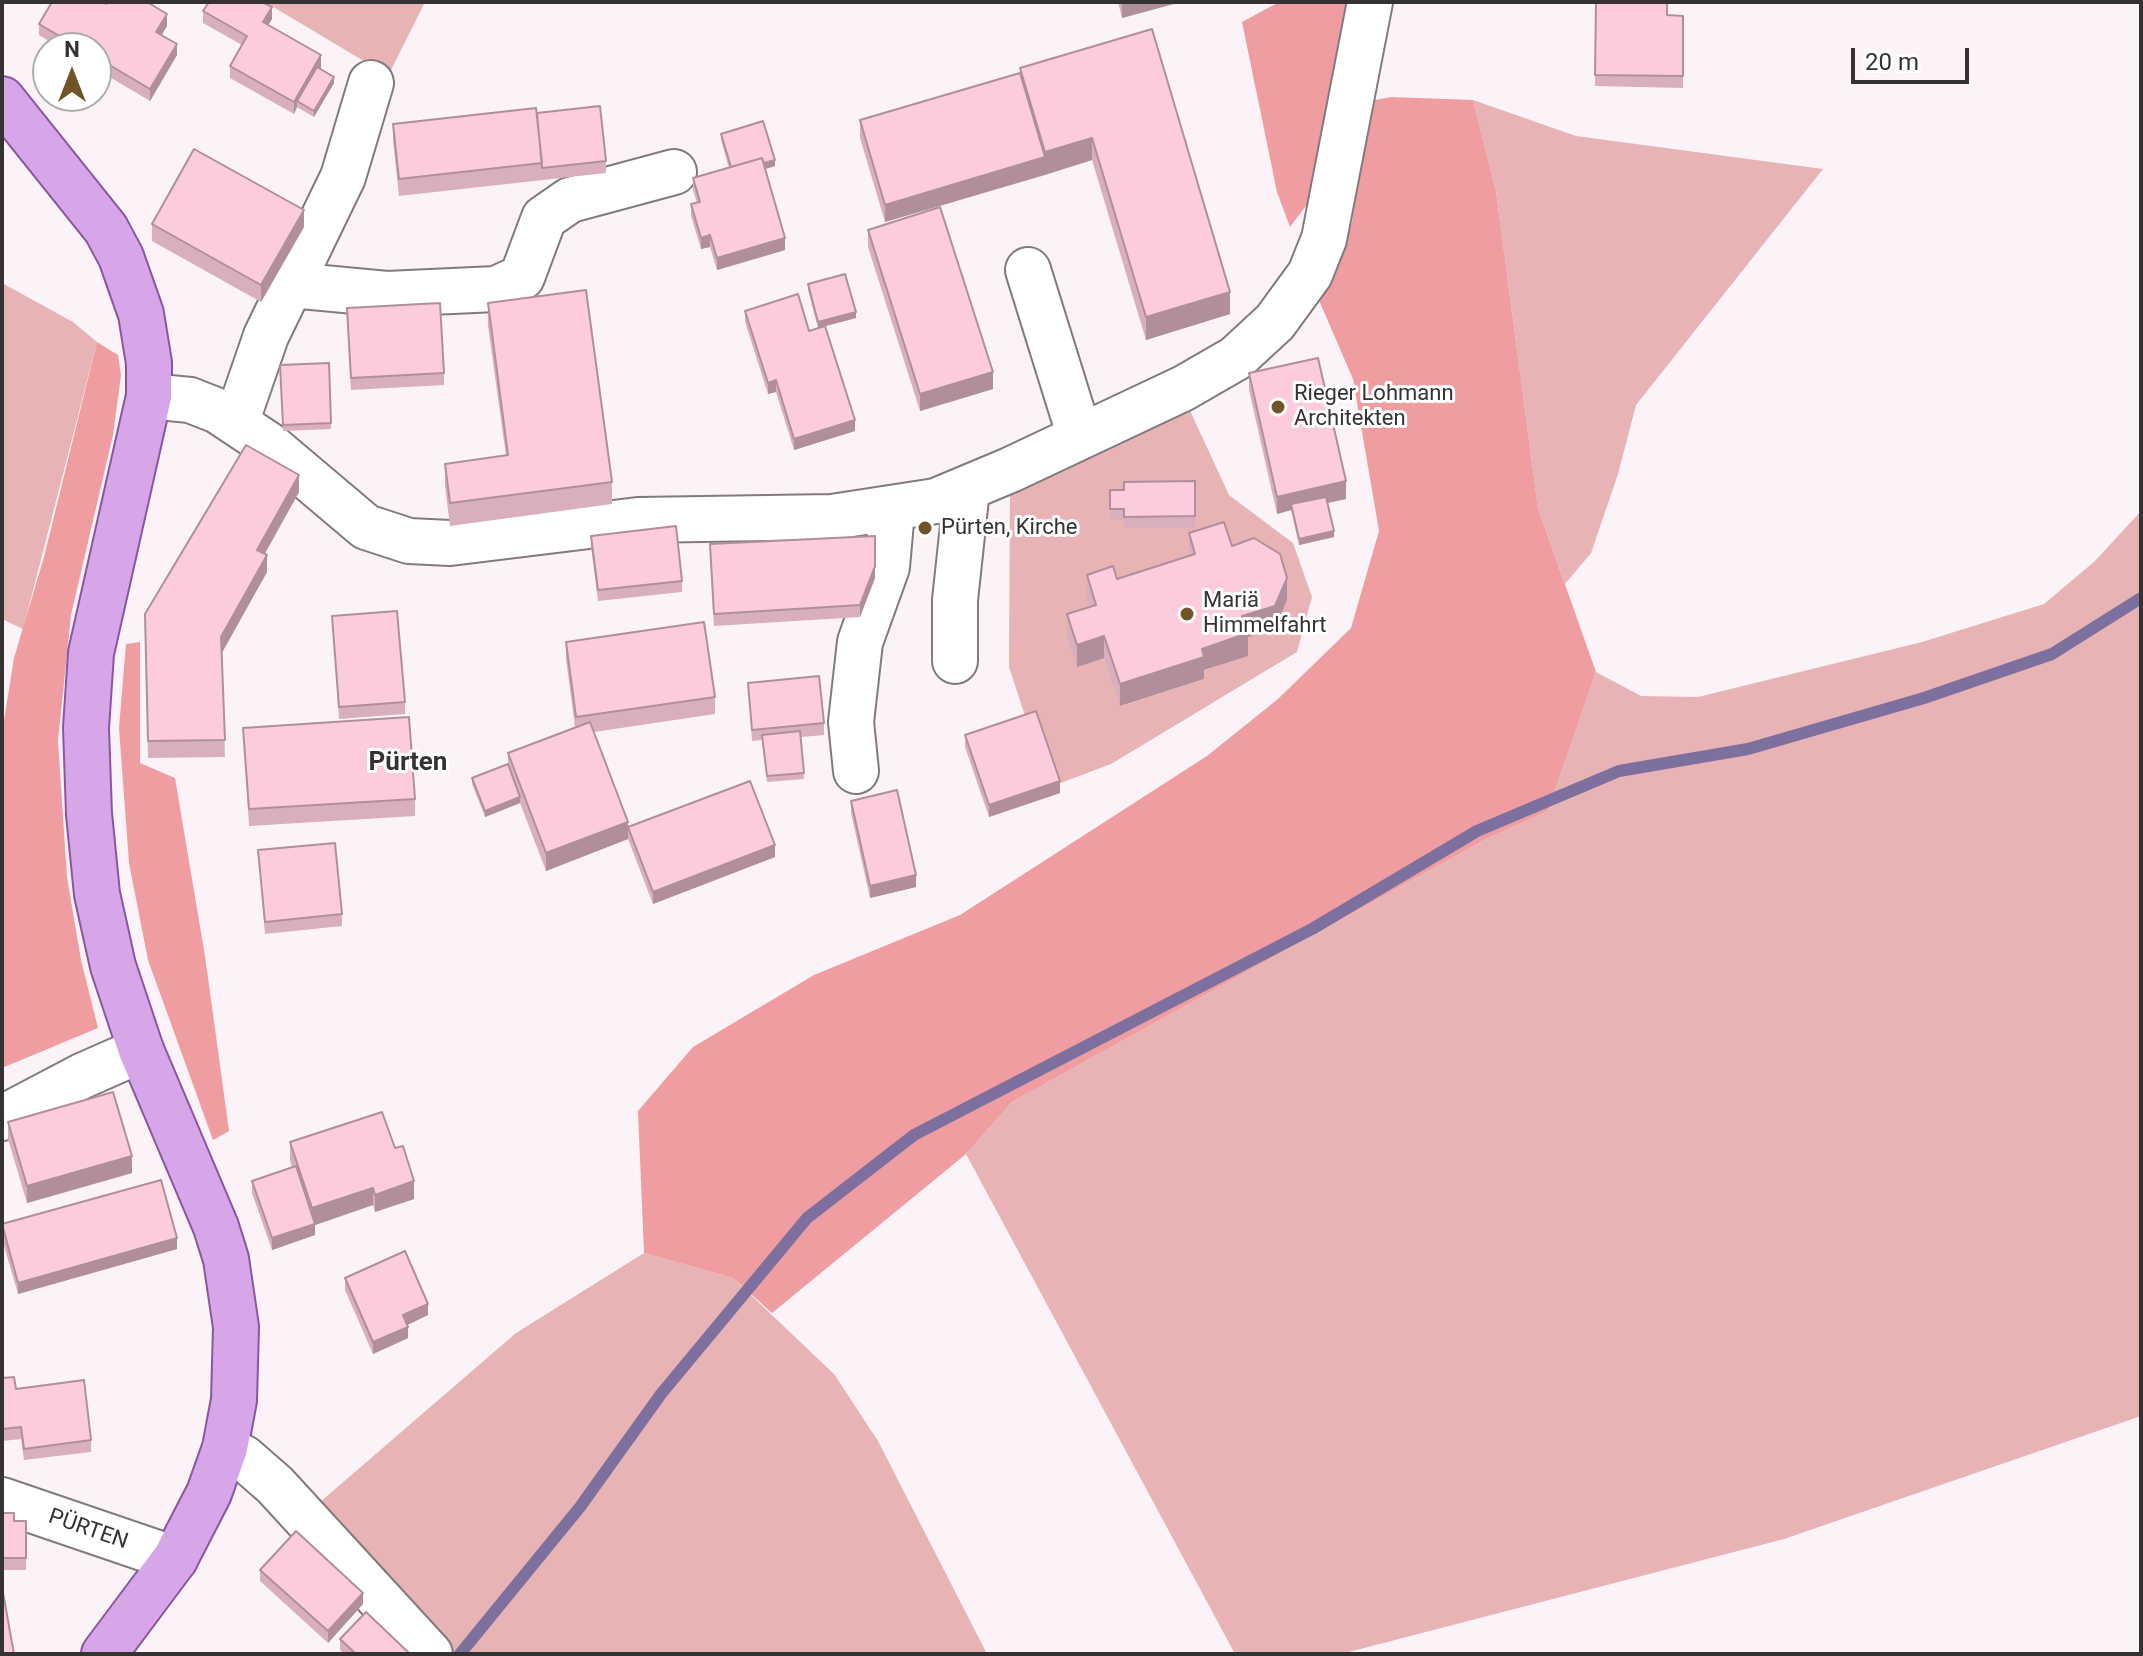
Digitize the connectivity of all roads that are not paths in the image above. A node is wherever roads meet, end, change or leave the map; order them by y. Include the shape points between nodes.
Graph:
1 (1370, 2) edge
2 (371, 83) dead end
3 (2, 99) edge
4 (674, 172) dead end
5 (1028, 270) dead end
6 (291, 285) junction
7 (149, 396) junction
8 (236, 423) junction
9 (1080, 437) junction
10 (967, 489) junction
11 (892, 510) junction
12 (955, 661) dead end
13 (856, 771) dead end
14 (141, 1050) junction
15 (2, 1118) edge
16 (225, 1448) junction
17 (2, 1500) edge
18 (175, 1559) junction
19 (104, 1654) edge
20 (430, 1654) edge

1 - 9 street via 1324,239 1294,299 1236,358
2 - 6 street via 343,177
3 - 7 main road via 93,211 121,257 141,314
4 - 6 street via 570,200 544,218 522,277 496,289 387,294
5 - 9 street
6 - 8 street via 266,336
7 - 8 street via 190,400
7 - 14 main road via 97,619 86,728 97,894 113,966
8 - 11 street via 366,527 409,541 450,543 638,520 832,517
9 - 10 street
10 - 11 street
10 - 12 street via 955,600
11 - 13 street via 887,567 860,642 851,722
14 - 15 street
14 - 16 main road via 198,1176 226,1259 237,1363
16 - 18 main road
16 - 20 street via 275,1485
17 - 18 street, PÜRTEN
18 - 19 main road

